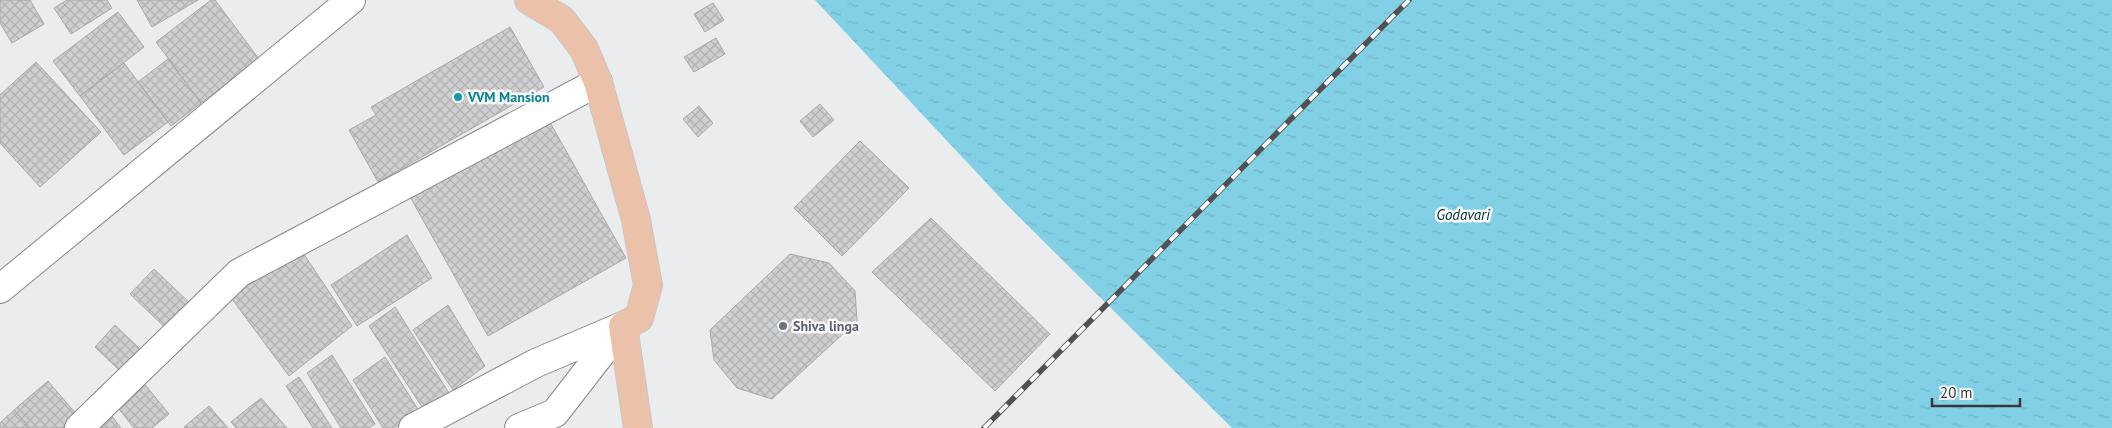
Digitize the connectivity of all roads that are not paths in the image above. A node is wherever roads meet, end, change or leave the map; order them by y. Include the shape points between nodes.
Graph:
1 (351, 0) edge
2 (529, 0) edge
3 (598, 82) junction
4 (0, 289) edge
5 (623, 326) junction
6 (79, 428) edge
7 (413, 428) edge
8 (520, 428) edge
9 (638, 428) edge

1 - 4 street
2 - 3 main road via 562,20 584,49
3 - 5 main road via 636,220 648,285 639,318
3 - 6 street via 239,273
5 - 7 street via 536,363
5 - 8 street via 554,413
5 - 9 main road

